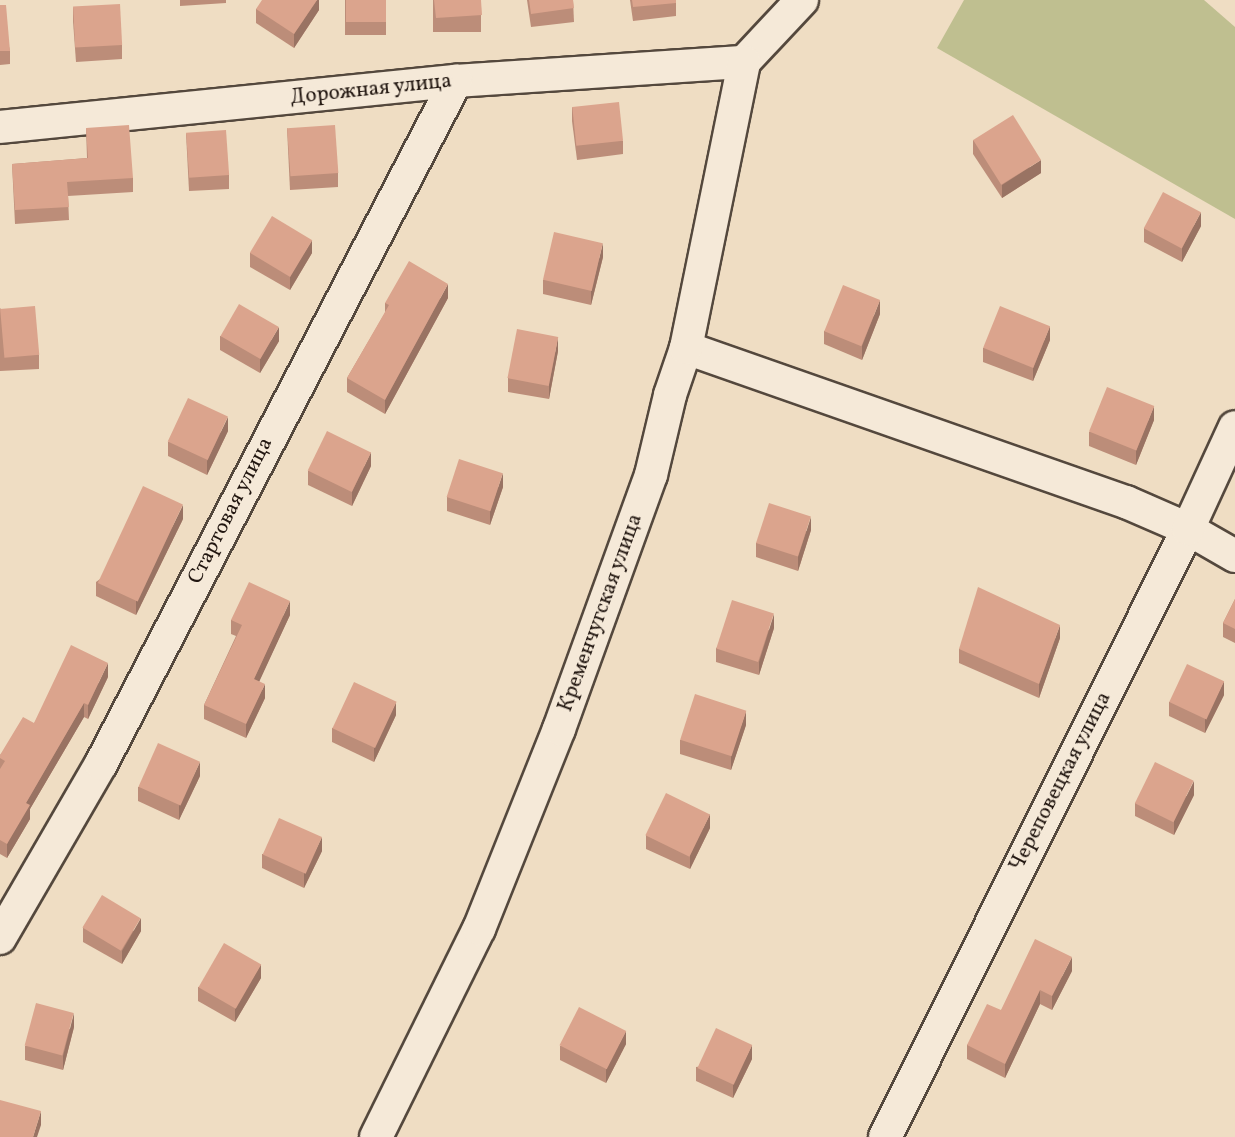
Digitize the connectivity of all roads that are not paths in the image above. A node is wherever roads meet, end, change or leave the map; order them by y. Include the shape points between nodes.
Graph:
1 (802, 0) edge
2 (744, 62) junction
3 (456, 81) junction
4 (0, 127) edge
5 (686, 348) junction
6 (1235, 427) edge
7 (1188, 530) junction
8 (1235, 556) edge
9 (0, 938) edge
10 (376, 1137) edge
11 (885, 1137) edge

1 - 2 street
2 - 3 street, Дорожная улица
2 - 5 street, Кременчугская улица
3 - 4 street, Дорожная улица
3 - 9 street, Стартовая улица via 101,764
5 - 7 street via 1126,502
5 - 10 street, Кременчугская улица via 670,395 651,476 560,729 479,929
6 - 7 street, Череповецкая улица
7 - 8 street
7 - 11 street, Череповецкая улица

